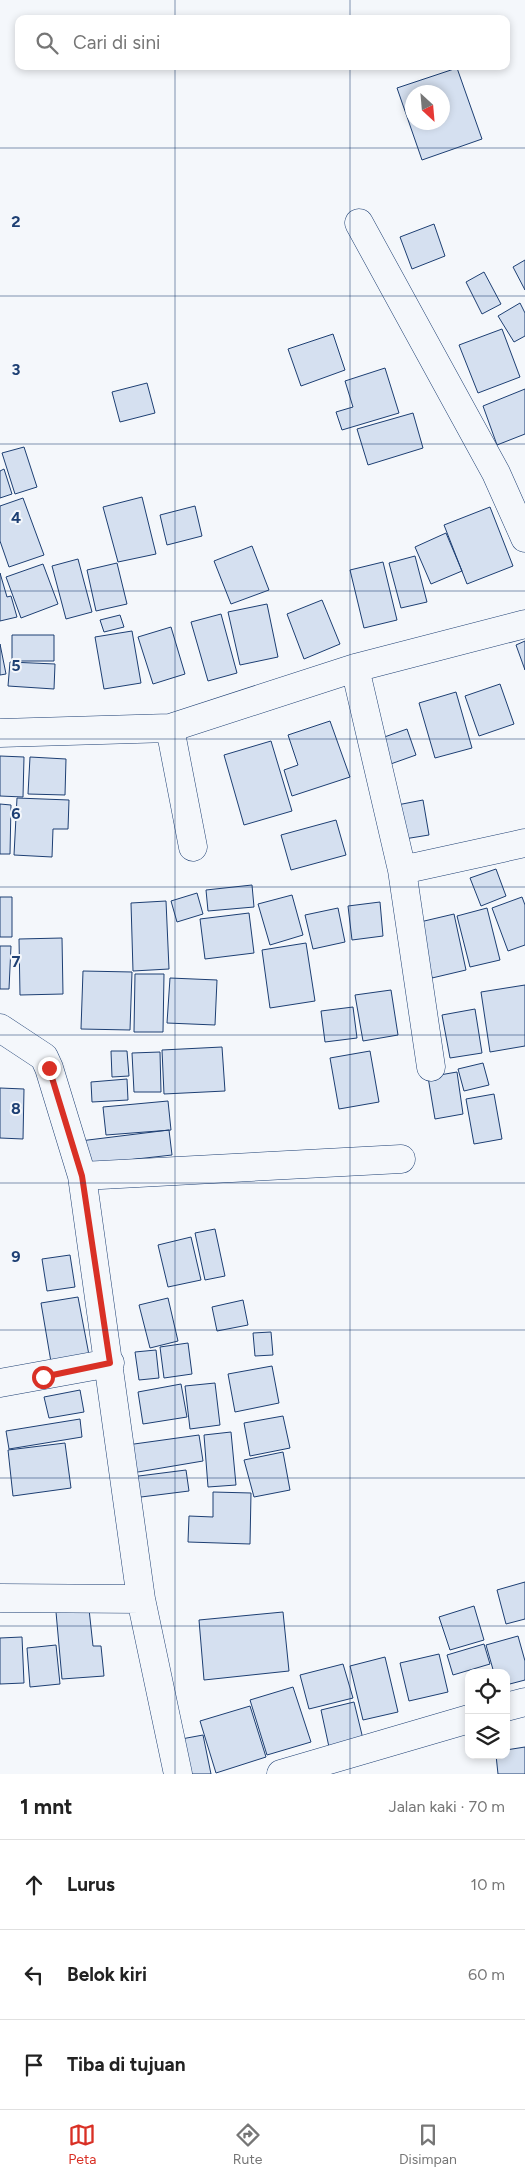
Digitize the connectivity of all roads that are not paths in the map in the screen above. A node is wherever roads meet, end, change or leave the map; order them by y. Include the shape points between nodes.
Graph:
1 (359, 223) dead end
2 (525, 538) edge
3 (525, 624) edge
4 (354, 668) junction
5 (170, 728) junction
6 (0, 734) edge
7 (525, 843) edge
8 (193, 847) dead end
9 (402, 870) junction
10 (0, 1028) edge
11 (431, 1066) dead end
12 (401, 1159) dead end
13 (82, 1176) junction
14 (110, 1363) junction
15 (0, 1383) edge
16 (0, 1598) edge
17 (141, 1599) junction
18 (525, 1702) edge
19 (510, 1706) edge
20 (465, 1719) edge
21 (178, 1774) edge
22 (281, 1774) edge

1 - 2 street via 496,473
3 - 4 street
4 - 5 street
4 - 9 street
5 - 6 street
5 - 8 street
7 - 9 street
9 - 11 street
10 - 13 street via 44,1057
12 - 13 street
13 - 14 street
14 - 15 street
14 - 17 street
16 - 17 street
17 - 21 street
18 - 19 street
20 - 22 street

